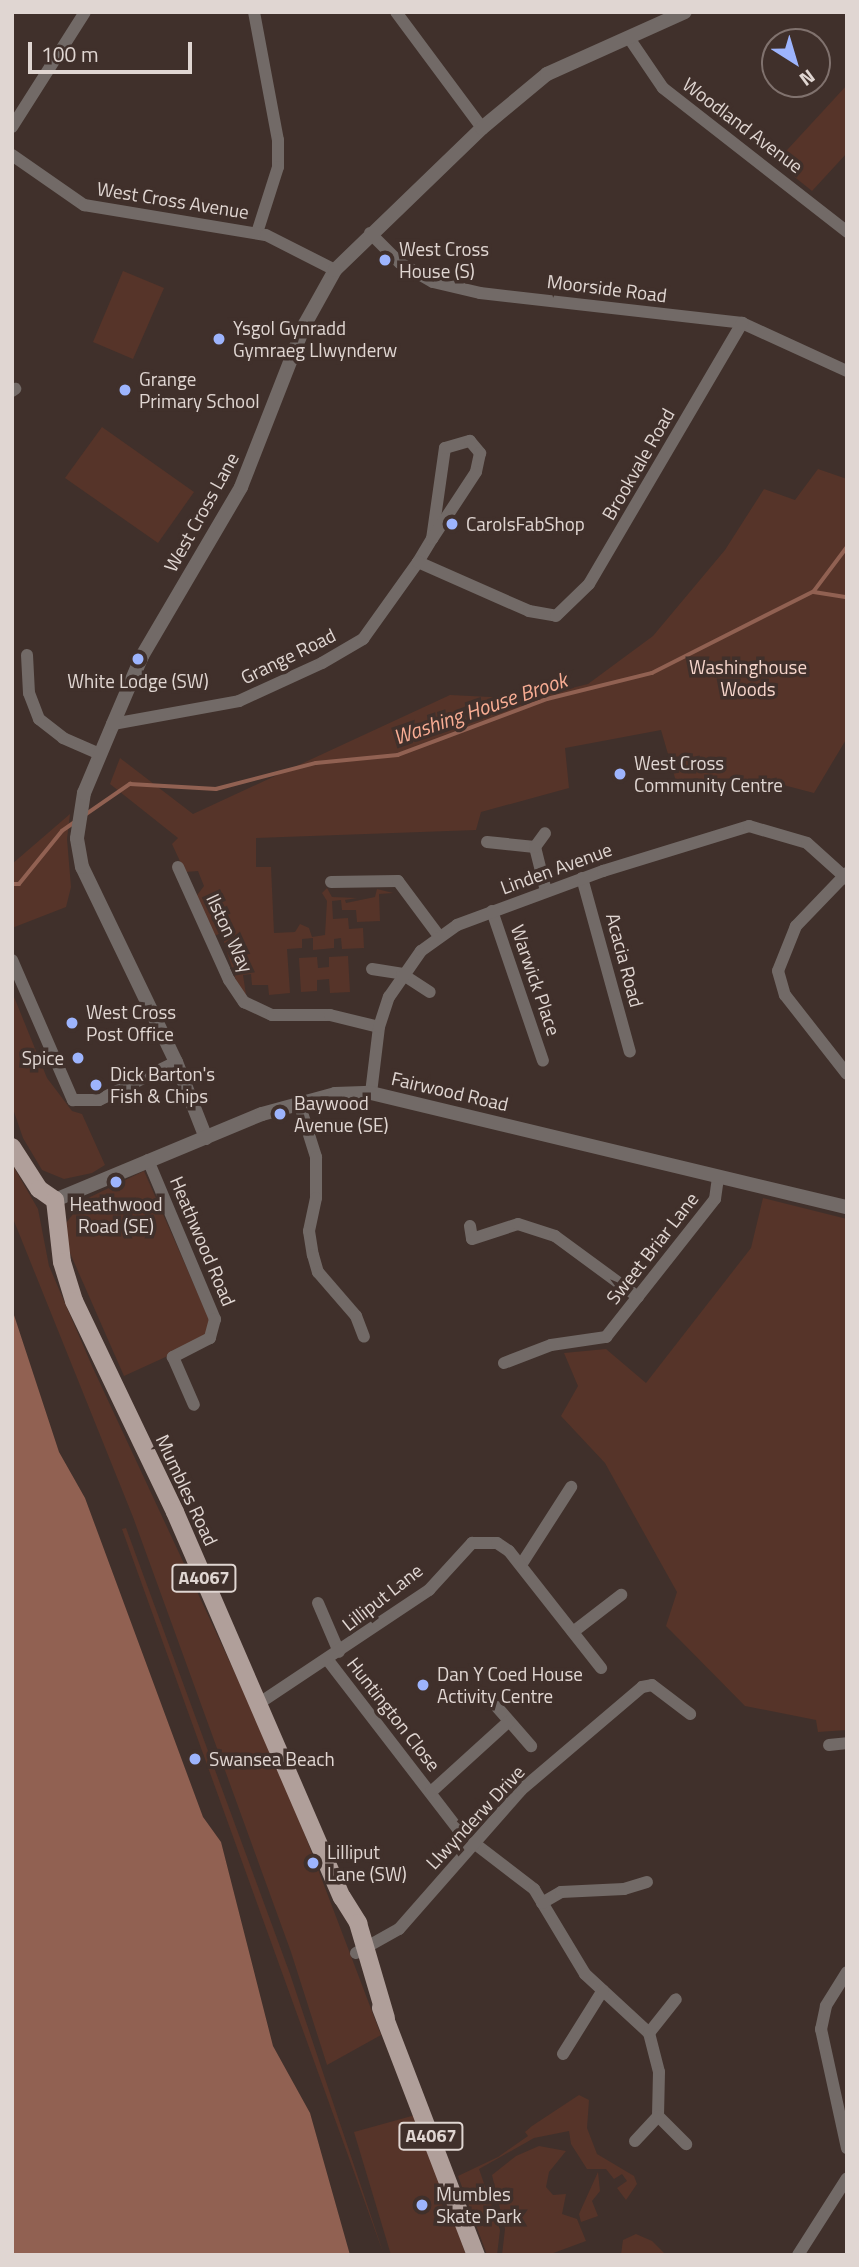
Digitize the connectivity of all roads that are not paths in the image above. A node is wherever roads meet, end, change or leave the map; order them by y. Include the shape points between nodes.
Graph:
1 (85, 12) edge
2 (254, 12) edge
3 (396, 12) edge
4 (685, 12) edge
5 (629, 38) junction
6 (12, 127) edge
7 (482, 128) junction
8 (12, 155) edge
9 (847, 232) edge
10 (257, 233) junction
11 (370, 233) junction
12 (335, 270) junction
13 (742, 323) junction
14 (847, 371) edge
15 (432, 539) junction
16 (418, 562) junction
17 (27, 655) dead end
18 (113, 724) junction
19 (100, 754) junction
20 (545, 833) dead end
21 (487, 842) dead end
22 (535, 847) junction
23 (178, 867) dead end
24 (846, 876) edge
25 (582, 878) junction
26 (331, 883) dead end
27 (546, 891) junction
28 (492, 911) junction
29 (439, 936) junction
30 (12, 960) edge
31 (372, 969) dead end
32 (402, 974) junction
33 (430, 992) dead end
34 (379, 1027) junction
35 (630, 1052) dead end
36 (542, 1061) dead end
37 (176, 1062) junction
38 (847, 1074) edge
39 (371, 1093) junction
40 (299, 1103) junction
41 (206, 1138) junction
42 (12, 1147) edge
43 (148, 1160) junction
44 (718, 1178) junction
45 (55, 1200) junction
46 (847, 1207) edge
47 (470, 1226) dead end
48 (638, 1297) junction
49 (364, 1337) dead end
50 (504, 1363) dead end
51 (194, 1405) dead end
52 (571, 1487) dead end
53 (521, 1565) junction
54 (621, 1595) dead end
55 (318, 1604) dead end
56 (573, 1632) junction
57 (340, 1653) junction
58 (327, 1659) junction
59 (601, 1668) dead end
60 (258, 1704) junction
61 (497, 1707) dead end
62 (690, 1714) dead end
63 (509, 1721) junction
64 (847, 1743) edge
65 (829, 1745) dead end
66 (531, 1746) dead end
67 (431, 1792) junction
68 (458, 1829) dead end
69 (474, 1843) junction
70 (647, 1882) dead end
71 (542, 1903) junction
72 (361, 1950) junction
73 (847, 1972) edge
74 (603, 1990) junction
75 (676, 1998) dead end
76 (649, 2033) junction
77 (563, 2054) dead end
78 (658, 2116) junction
79 (635, 2141) dead end
80 (686, 2144) dead end
81 (847, 2148) edge
82 (847, 2178) edge
83 (476, 2255) edge
84 (798, 2255) edge

1 - 6 street
2 - 10 street via 278,140 278,167
3 - 7 street
4 - 5 street, West Cross Lane
5 - 7 street, West Cross Lane via 547,74
5 - 9 street, Woodland Avenue via 663,88
7 - 11 street, West Cross Lane
8 - 10 street, West Cross Avenue via 84,205
10 - 12 street, West Cross Avenue
11 - 12 street, West Cross Lane
11 - 13 street, Moorside Road via 400,263 433,282 480,293
12 - 18 street, West Cross Lane via 305,324 241,487 142,656
13 - 14 street, Moorside Road
13 - 16 street, Brookvale Road via 589,584 556,616 529,611
15 - 15 street, Grange Road via 445,448 470,441 480,453 476,472
15 - 16 street, Grange Road
16 - 18 street, Grange Road via 363,639 323,663 239,701
17 - 19 street via 29,693 39,719 63,738
18 - 19 street, West Cross Lane
19 - 37 street, West Cross Lane via 83,798 78,838 84,873
20 - 22 street
21 - 22 street
22 - 27 street
23 - 34 street, Ilston Way via 229,980 244,1002 272,1015 330,1015
24 - 25 street, Linden Avenue via 807,843 749,826
24 - 38 street via 796,926 782,950 778,971 785,995
25 - 27 street, Linden Avenue
25 - 35 street, Acacia Road
26 - 29 street via 398,880
27 - 28 street, Linden Avenue
28 - 29 street, Linden Avenue
28 - 36 street, Warwick Place
29 - 32 street, Linden Avenue
30 - 37 street via 73,1100 89,1103 122,1091
31 - 32 street
32 - 33 street
32 - 34 street, Linden Avenue
34 - 39 street, Linden Avenue
37 - 41 street, West Cross Lane
39 - 40 street, Fairwood Road via 335,1094
39 - 44 street, Fairwood Road
40 - 41 street, Fairwood Road
40 - 49 street via 316,1157 316,1198 309,1231 313,1255 318,1272 356,1316
41 - 43 street, Fairwood Road
42 - 45 main road via 39,1189
43 - 45 street, Fairwood Road
43 - 51 street, Heathwood Road via 216,1326 203,1343 169,1359
44 - 46 street, Fairwood Road
44 - 48 street, Sweet Briar Lane via 715,1199
45 - 60 main road, Mumbles Road / A4067 via 62,1262 74,1301 175,1512
47 - 48 street via 472,1239 519,1224 555,1236
48 - 50 street, Sweet Briar Lane via 606,1337 551,1345
52 - 53 street
53 - 56 street, Lilliput Lane
53 - 57 street, Lilliput Lane via 497,1542 472,1543 429,1590
54 - 56 street
55 - 57 street
56 - 59 street, Lilliput Lane
57 - 58 street, Lilliput Lane
58 - 60 street, Lilliput Lane
58 - 67 street, Huntington Close
60 - 72 main road, Mumbles Road / A4067
61 - 63 street
62 - 69 street, Llwynderw Drive via 652,1685 642,1687 521,1790
63 - 66 street
63 - 67 street, Huntington Close
64 - 65 street
67 - 68 street, Huntington Close
69 - 71 street via 525,1879
69 - 72 street, Llwynderw Drive via 399,1929
70 - 71 street via 624,1889 569,1890
71 - 74 street via 570,1954
72 - 83 main road, Mumbles Road / A4067
73 - 81 street via 826,2006 821,2029
74 - 76 street
74 - 77 street
75 - 76 street
76 - 78 street via 659,2072
78 - 79 street
78 - 80 street
82 - 84 street

